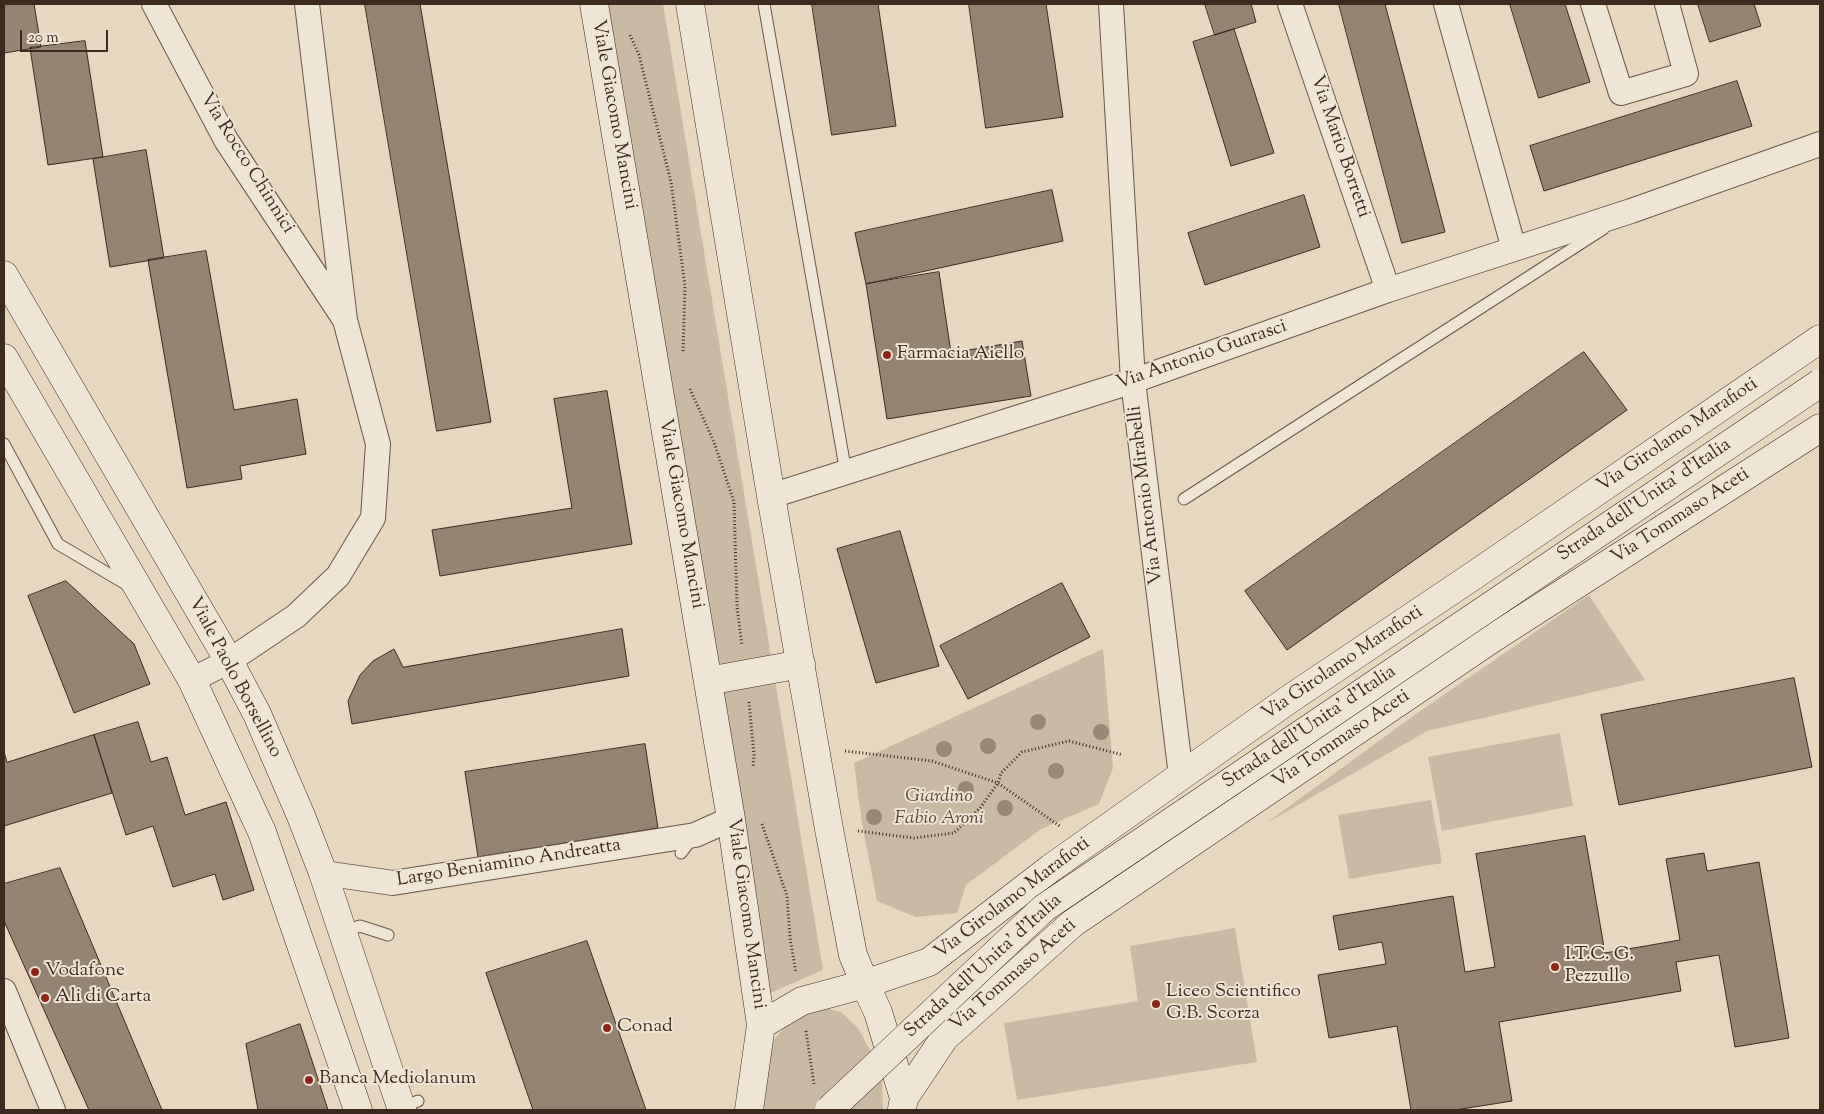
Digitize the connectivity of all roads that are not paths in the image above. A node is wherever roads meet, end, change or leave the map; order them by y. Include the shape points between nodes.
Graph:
1 (154, 4) edge
2 (307, 4) edge
3 (594, 4) edge
4 (690, 4) edge
5 (764, 4) edge
6 (1111, 4) edge
7 (1290, 4) edge
8 (1446, 4) edge
9 (1592, 4) edge
10 (1667, 4) edge
11 (1820, 144) edge
12 (1631, 211) junction
13 (1514, 249) junction
14 (4, 275) edge
15 (1388, 290) junction
16 (345, 320) junction
17 (1820, 339) edge
18 (4, 358) edge
19 (1133, 381) junction
20 (1820, 383) edge
21 (1820, 428) edge
22 (4, 444) edge
23 (846, 472) junction
24 (771, 496) junction
25 (1184, 499) dead end
26 (141, 593) junction
27 (229, 661) junction
28 (801, 664) junction
29 (192, 680) junction
30 (708, 681) junction
31 (1181, 776) junction
32 (731, 820) junction
33 (323, 873) junction
34 (342, 932) junction
35 (388, 935) dead end
36 (865, 984) junction
37 (4, 991) edge
38 (761, 1025) junction
39 (822, 1101) edge
40 (903, 1104) edge
41 (407, 1106) edge
42 (53, 1110) edge
43 (358, 1110) edge
44 (749, 1110) edge

1 - 16 street, Via Rocco Chinnici via 226,140
2 - 16 street, Via Rocco Chinnici
3 - 30 street, Viale Giacomo Mancini
4 - 24 street
5 - 23 lane
6 - 19 street, Via Antonio Mirabelli
7 - 15 street, Via Mario Borretti
8 - 13 street
9 - 10 street via 1620,93 1686,74
11 - 12 street, Via Antonio Guarasci
12 - 13 street, Via Antonio Guarasci
12 - 25 lane, Via Antonio Guarasci
13 - 15 street, Via Antonio Guarasci
14 - 27 street, Viale Paolo Borsellino
15 - 19 street, Via Antonio Guarasci
16 - 27 street, Via Rocco Chinnici via 378,444 373,518 338,576 296,616
17 - 31 street, Via Girolamo Marafioti
18 - 26 street, Viale Paolo Borsellino
19 - 23 street, Via Antonio Guarasci
19 - 31 street, Via Antonio Mirabelli
20 - 39 street, Strada dell'Unita' d'Italia, bridge via 1044,908
21 - 40 street, Via Tommaso Aceti via 1493,638 1073,923 945,1037
22 - 26 lane via 58,544
23 - 24 street, Via Antonio Guarasci
24 - 28 street
26 - 29 street, Viale Paolo Borsellino
27 - 29 street, Via Rocco Chinnici
27 - 33 street, Viale Paolo Borsellino via 257,714
28 - 30 street
28 - 36 street via 853,954
29 - 43 street, Viale Paolo Borsellino via 262,832
30 - 32 street, Viale Giacomo Mancini
31 - 36 street, Via Girolamo Marafioti via 1051,868 929,962
32 - 33 street, Largo Beniamino Andreatta via 688,844 393,883
32 - 38 street, Viale Giacomo Mancini
33 - 34 street, Viale Paolo Borsellino
34 - 35 lane via 360,926
34 - 41 street, Viale Paolo Borsellino
36 - 38 street, Viale Giacomo Mancini via 802,1001
36 - 40 street via 878,1012
37 - 42 street
38 - 44 street, Viale Giacomo Mancini

